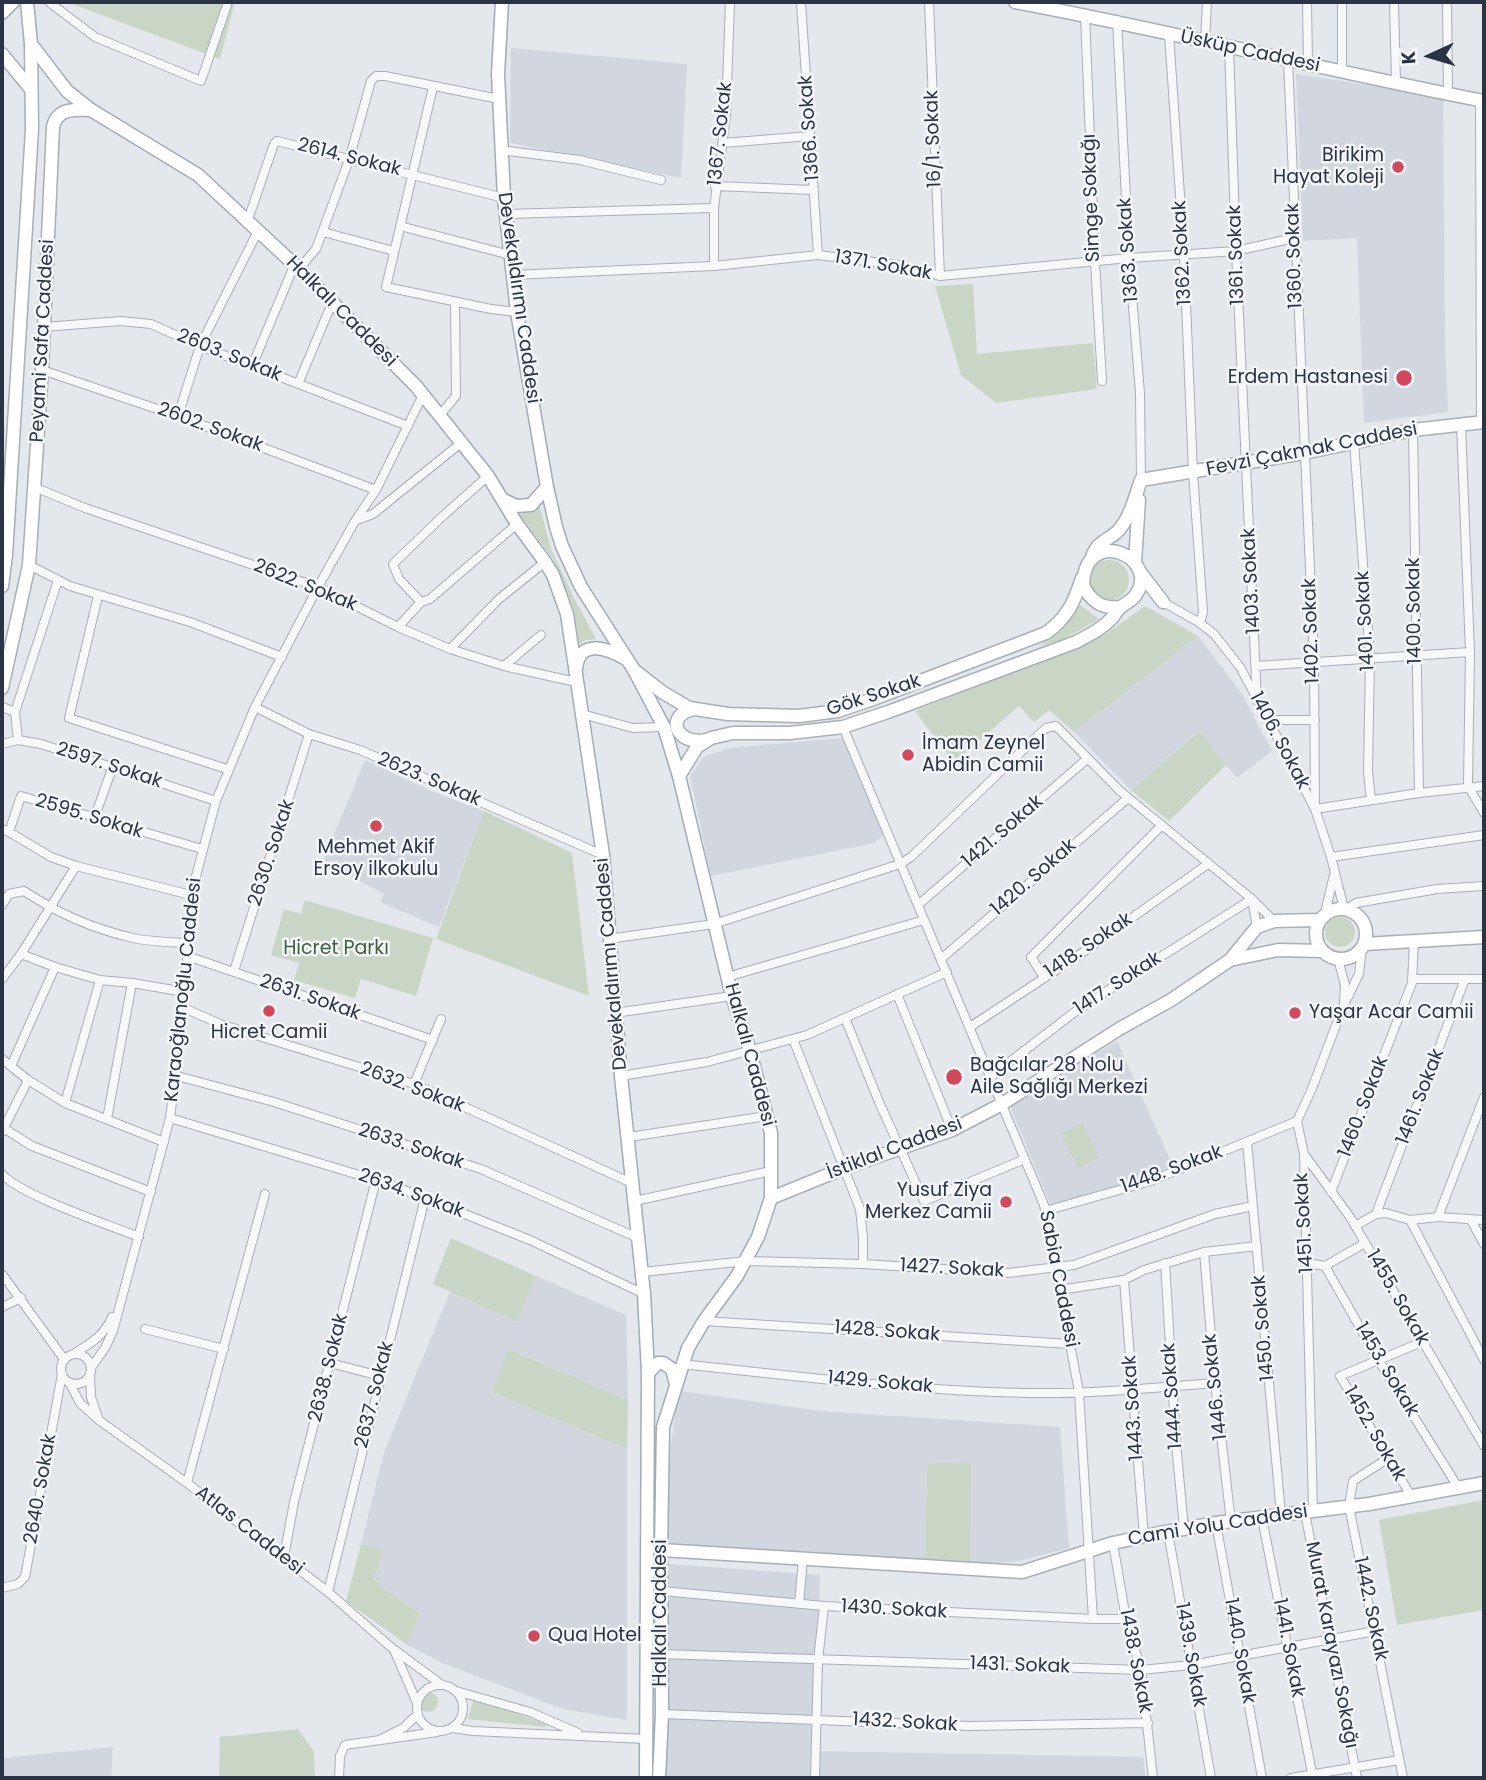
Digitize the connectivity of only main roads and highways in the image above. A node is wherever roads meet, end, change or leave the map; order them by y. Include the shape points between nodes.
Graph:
1 (13, 2) edge
2 (27, 2) edge
3 (502, 2) edge
4 (1015, 2) edge
5 (2, 13) edge
6 (31, 44) junction
7 (2, 54) edge
8 (30, 88) junction
9 (1482, 101) edge
10 (91, 110) junction
11 (1483, 423) edge
12 (6, 475) edge
13 (1140, 480) junction
14 (547, 486) junction
15 (502, 499) junction
16 (4, 553) edge
17 (1091, 560) junction
18 (545, 562) joint
19 (1136, 565) junction
20 (1084, 575) junction
21 (2, 586) edge
22 (581, 587) joint
23 (1124, 605) junction
24 (630, 665) junction
25 (957, 667) junction
26 (576, 679) junction
27 (963, 683) junction
28 (2, 688) edge
29 (694, 709) junction
30 (706, 740) junction
31 (679, 776) junction
32 (1322, 917) junction
33 (1484, 937) edge
34 (1364, 941) junction
35 (1322, 951) junction
36 (1230, 960) junction
37 (771, 1198) junction
38 (648, 1373) junction
39 (675, 1388) junction
40 (1484, 1483) edge
41 (661, 1550) junction
42 (646, 1778) edge
43 (659, 1778) edge

1 - 5 main road
2 - 6 main road, Peyami Safa Caddesi
3 - 14 main road, Devekaldırımı Caddesi via 499,99 504,198 517,312
4 - 9 main road, Üsküp Caddesi via 1117,20
6 - 8 main road, Peyami Safa Caddesi
6 - 10 main road via 61,86
7 - 8 main road
8 - 12 main road, Peyami Safa Caddesi via 32,129
10 - 15 main road, Halkalı Caddesi via 198,175 297,267 423,395
10 - 28 main road, Peyami Safa Caddesi via 65,111 53,127 29,565
11 - 13 main road, Fevzi Çakmak Caddesi via 1413,430
12 - 16 main road, Peyami Safa Caddesi
13 - 17 main road via 1118,531 1095,549
13 - 19 main road, Gök Sokak
14 - 15 main road via 531,505 516,506
14 - 22 main road, Devekaldırımı Caddesi via 562,546
15 - 18 main road, Halkalı Caddesi
16 - 21 main road, Peyami Safa Caddesi
17 - 19 main road via 1113,551
17 - 20 main road
18 - 26 main road, Devekaldırımı Caddesi via 567,614
19 - 23 main road, Gök Sokak via 1139,588
19 - 23 main road via 1163,602 1151,598
20 - 23 main road via 1083,586 1092,600 1110,608
20 - 25 main road, Gök Sokak via 1073,605 1046,633
22 - 24 main road, Halkalı Caddesi
23 - 27 main road, Gök Sokak via 1101,628 1076,642
24 - 26 main road via 604,649 590,649 579,656
24 - 29 main road, Gök Sokak via 662,692
24 - 31 main road, Halkalı Caddesi via 664,727
25 - 27 main road
25 - 29 main road, Gök Sokak via 838,711 799,716
26 - 38 main road, Devekaldırımı Caddesi via 603,855
27 - 30 main road, Gök Sokak via 842,727 733,733
29 - 30 main road via 681,714 677,729 685,739
30 - 31 main road
31 - 37 main road, Halkalı Caddesi via 727,977 771,1133
32 - 34 main road via 1346,909 1360,917
32 - 35 main road via 1315,936
32 - 36 main road, İstiklal Caddesi via 1257,927
33 - 34 main road
34 - 35 main road via 1351,957 1338,959
35 - 36 main road, İstiklal Caddesi via 1278,950
36 - 37 main road, İstiklal Caddesi via 1002,1104 952,1130
37 - 39 main road, Halkalı Caddesi via 746,1261 704,1321 681,1364
38 - 39 main road via 658,1363 668,1366 675,1376
38 - 42 main road, Halkalı Caddesi
39 - 41 main road, Halkalı Caddesi via 663,1427
40 - 41 main road, Cami Yolu Caddesi via 1168,1532 1022,1572
41 - 43 main road, Halkalı Caddesi

